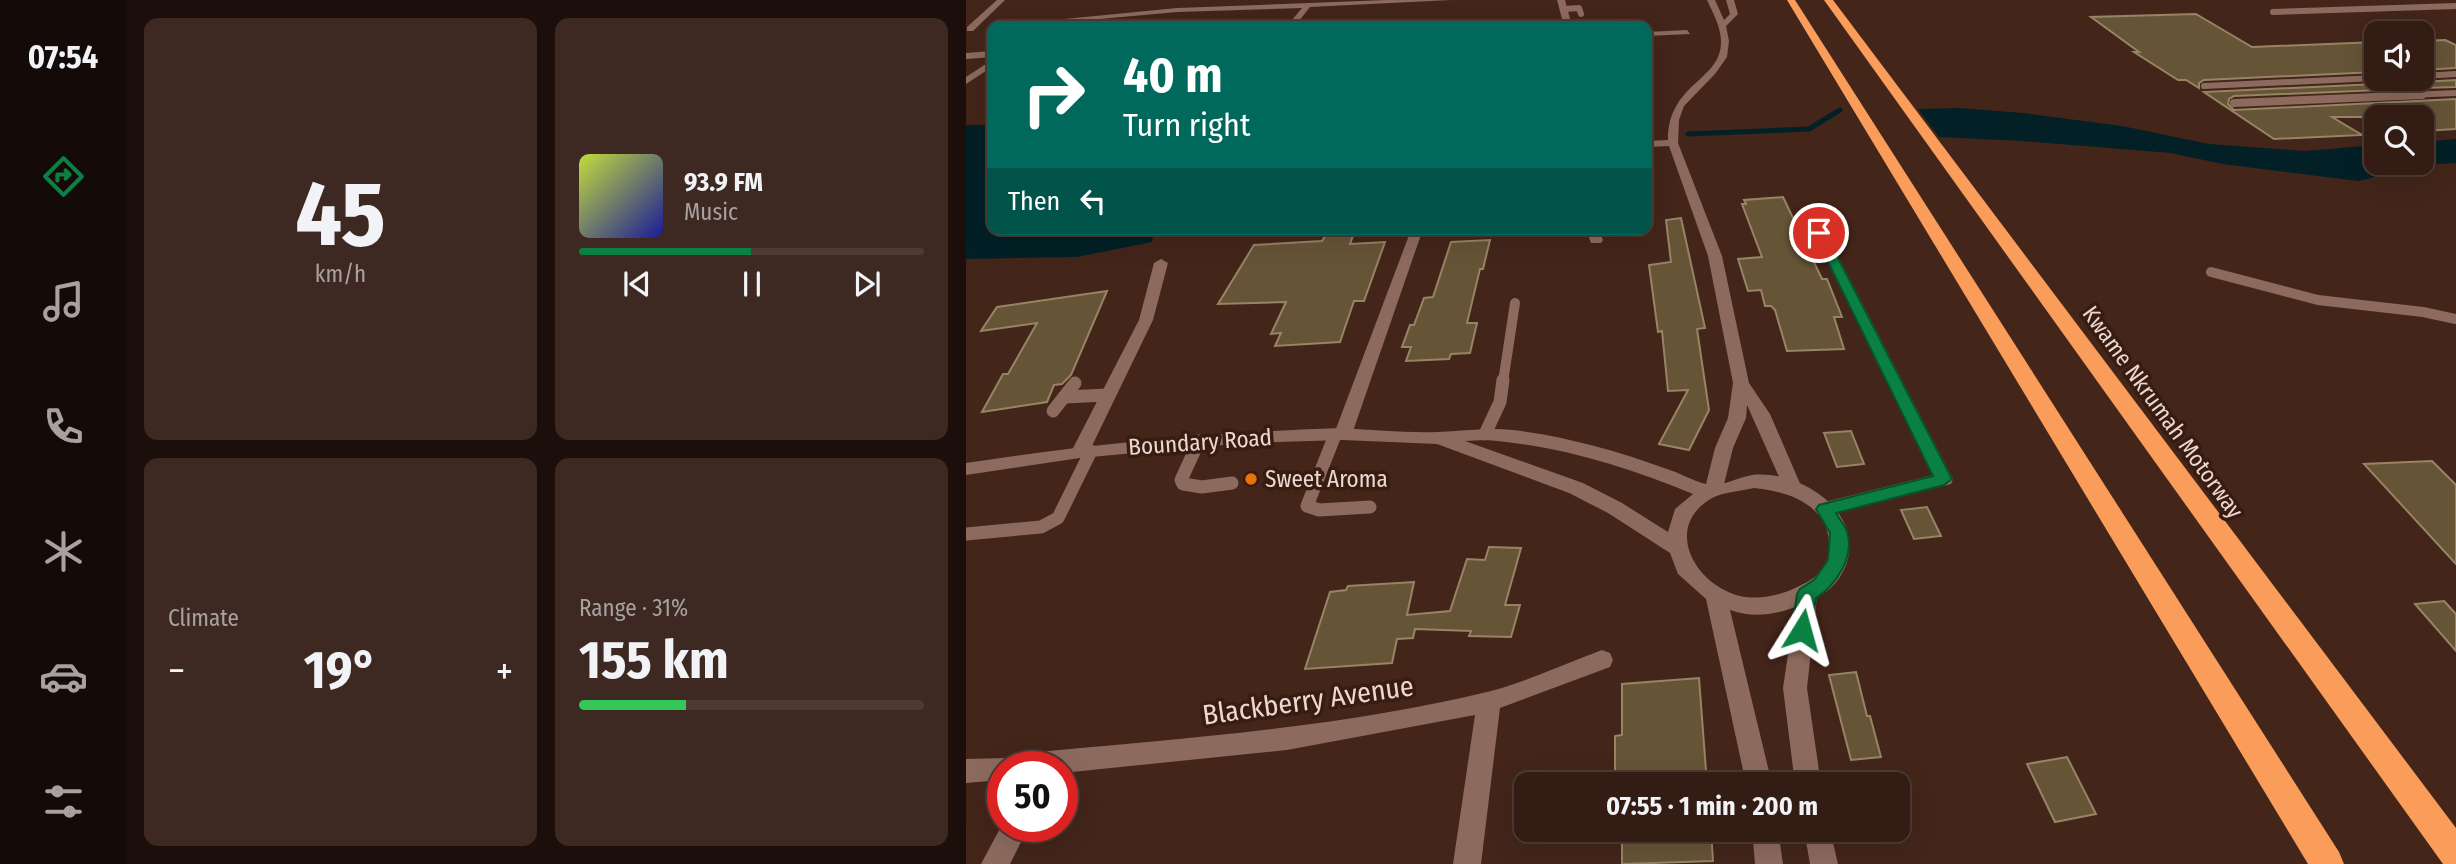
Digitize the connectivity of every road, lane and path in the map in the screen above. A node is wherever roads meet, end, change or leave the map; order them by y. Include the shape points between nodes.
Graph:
1 (1002, 0) edge
2 (1169, 0) edge
3 (1447, 0) edge
4 (1711, 0) edge
5 (1730, 0) edge
6 (1791, 0) edge
7 (1828, 0) edge
8 (1413, 1) edge
9 (1562, 4) edge
10 (2456, 6) edge
11 (1306, 7) junction
12 (1177, 10) junction
13 (1152, 12) junction
14 (2273, 12) dead end
15 (1581, 13) dead end
16 (1070, 21) edge
17 (1170, 21) edge
18 (1295, 21) edge
19 (1567, 21) edge
20 (1722, 26) junction
21 (987, 27) edge
22 (968, 29) edge
23 (1687, 32) dead end
24 (1652, 34) edge
25 (987, 54) edge
26 (966, 56) edge
27 (987, 66) edge
28 (2456, 74) edge
29 (2434, 75) edge
30 (2364, 79) edge
31 (966, 80) edge
32 (2204, 86) dead end
33 (2456, 93) edge
34 (2234, 103) dead end
35 (1673, 143) junction
36 (1652, 144) edge
37 (1808, 210) dead end
38 (1415, 235) edge
39 (1161, 263) dead end
40 (2211, 272) dead end
41 (1515, 303) dead end
42 (2456, 319) edge
43 (1075, 383) dead end
44 (1741, 383) junction
45 (1108, 395) junction
46 (1065, 397) junction
47 (1053, 411) dead end
48 (1339, 434) junction
49 (1485, 434) junction
50 (1436, 438) junction
51 (1199, 441) junction
52 (1086, 451) junction
53 (966, 469) edge
54 (1232, 483) dead end
55 (1793, 488) junction
56 (1711, 490) junction
57 (1370, 507) dead end
58 (1825, 509) junction
59 (966, 534) edge
60 (1675, 547) junction
61 (1807, 594) junction
62 (1716, 596) junction
63 (1602, 660) dead end
64 (1489, 702) junction
65 (1078, 762) edge
66 (987, 769) edge
67 (966, 771) edge
68 (1756, 772) edge
69 (1806, 772) edge
70 (1007, 842) edge
71 (1766, 842) edge
72 (1819, 842) edge
73 (2456, 855) edge
74 (995, 864) edge
75 (1467, 864) edge
76 (1769, 864) edge
77 (1824, 864) edge
78 (2327, 864) edge

1 - 22 street
2 - 13 street
3 - 8 street
4 - 20 street
5 - 20 street via 1734,14
6 - 78 highway
7 - 73 highway, Kwame Nkrumah Motorway
8 - 11 street
9 - 15 lane
9 - 19 street
10 - 14 lane
11 - 12 street
11 - 18 street
12 - 13 street
12 - 17 street
13 - 16 street
20 - 35 street via 1725,48 1712,73 1680,105 1672,124
21 - 22 street
23 - 24 street
25 - 26 lane
27 - 31 street
28 - 29 lane
30 - 32 lane
33 - 34 lane
35 - 36 street
35 - 44 street via 1715,256
37 - 58 street via 1944,479
38 - 48 street
39 - 45 street via 1146,320
40 - 42 lane via 2318,300
41 - 49 lane via 1500,402
43 - 46 lane
44 - 55 street via 1761,414
44 - 56 street via 1737,418
45 - 46 lane
45 - 52 street
46 - 47 lane
48 - 50 street, Boundary Road
48 - 51 street, Boundary Road
48 - 57 lane via 1307,506 1319,510
49 - 50 street, Boundary Road
49 - 56 street, Boundary Road via 1573,447
50 - 60 street, Boundary Road via 1576,488
51 - 52 street, Boundary Road
51 - 54 lane via 1183,484
52 - 53 street, Boundary Road
52 - 59 lane via 1058,518 1050,524
55 - 56 street via 1754,481
55 - 58 street
56 - 60 street via 1682,515
58 - 61 street, Boundary Road via 1839,533 1838,561 1826,579
60 - 62 street, Boundary Road via 1687,575
61 - 62 street, Boundary Road via 1762,605
61 - 69 street via 1795,688
62 - 68 street
63 - 64 street, Blackberry Avenue
64 - 65 street, Blackberry Avenue via 1287,739
64 - 75 street
66 - 67 street
70 - 74 street
71 - 76 street
72 - 77 street

